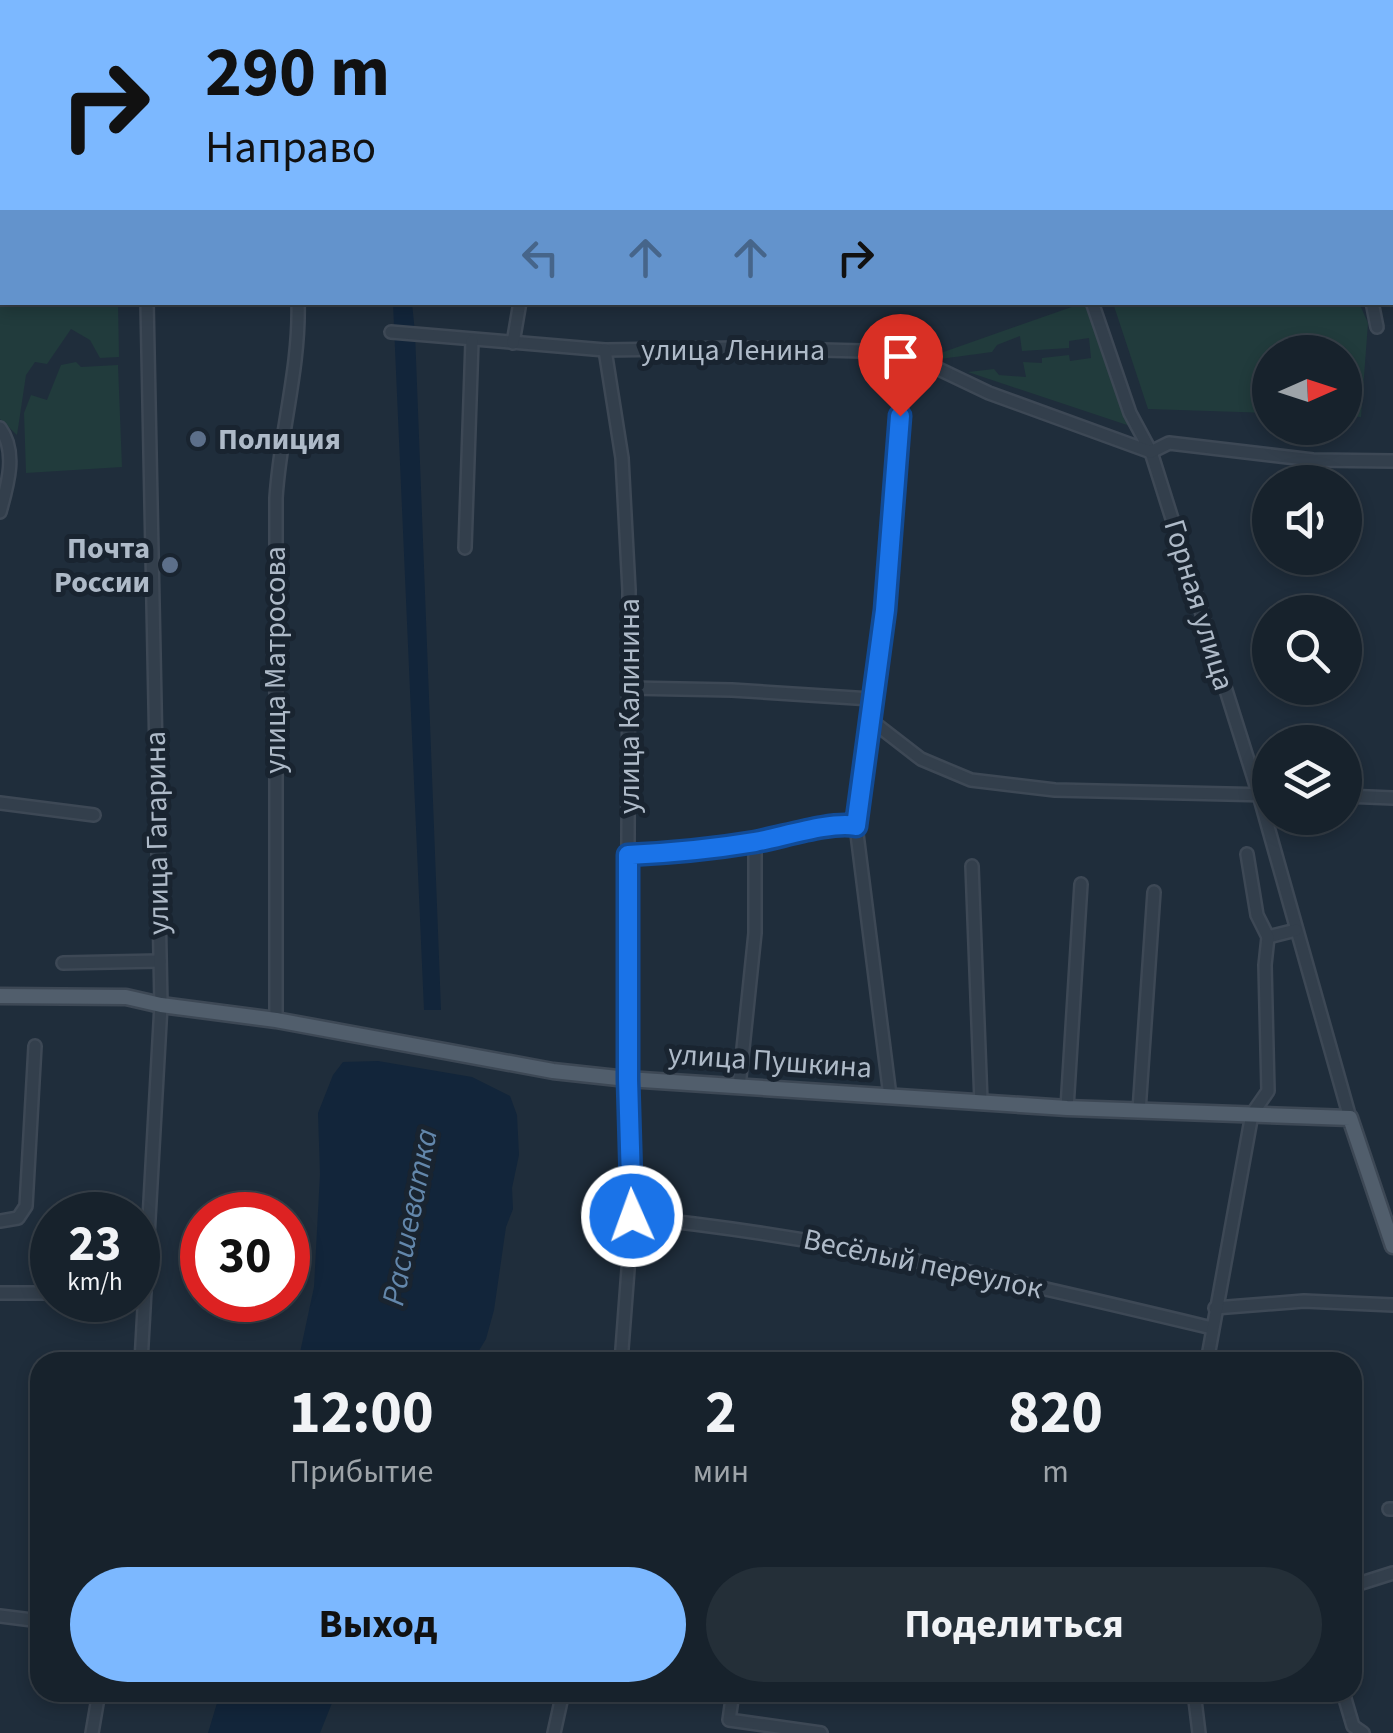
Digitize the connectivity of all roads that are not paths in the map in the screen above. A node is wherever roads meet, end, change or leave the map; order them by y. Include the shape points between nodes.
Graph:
1 (148, 305) edge
2 (298, 305) edge
3 (519, 305) edge
4 (1093, 305) edge
5 (1373, 305) edge
6 (1377, 327) dead end
7 (391, 332) dead end
8 (472, 341) junction
9 (513, 343) junction
10 (604, 350) junction
11 (902, 352) junction
12 (0, 428) edge
13 (1151, 452) junction
14 (1393, 461) edge
15 (0, 512) edge
16 (465, 548) dead end
17 (629, 688) junction
18 (871, 700) junction
19 (868, 718) junction
20 (1252, 759) edge
21 (1252, 795) edge
22 (1362, 797) edge
23 (1393, 798) edge
24 (0, 803) edge
25 (94, 815) dead end
26 (856, 826) junction
27 (1271, 835) edge
28 (755, 842) junction
29 (1247, 854) dead end
30 (628, 855) junction
31 (972, 866) dead end
32 (1278, 873) junction
33 (1081, 884) dead end
34 (1253, 884) junction
35 (1154, 892) dead end
36 (1296, 930) junction
37 (1268, 936) junction
38 (160, 960) junction
39 (63, 963) dead end
40 (0, 996) edge
41 (161, 1005) junction
42 (276, 1020) junction
43 (35, 1046) dead end
44 (628, 1079) junction
45 (740, 1087) junction
46 (890, 1096) junction
47 (981, 1102) junction
48 (1068, 1108) junction
49 (1139, 1111) junction
50 (1252, 1114) junction
51 (1350, 1118) junction
52 (149, 1192) edge
53 (632, 1216) junction
54 (0, 1221) edge
55 (1393, 1246) edge
56 (0, 1293) edge
57 (30, 1293) edge
58 (1393, 1305) edge
59 (1214, 1308) junction
60 (141, 1322) edge
61 (1212, 1328) junction
62 (140, 1352) edge
63 (622, 1352) edge
64 (1208, 1352) edge
65 (1393, 1573) edge
66 (1362, 1583) edge
67 (0, 1616) edge
68 (30, 1620) edge
69 (97, 1702) edge
70 (560, 1702) edge
71 (733, 1702) edge
72 (1195, 1702) edge
73 (1345, 1702) edge
74 (92, 1733) edge
75 (554, 1733) edge
76 (820, 1733) edge
77 (1198, 1733) edge
78 (1363, 1733) edge

1 - 38 street, улица Гагарина
2 - 42 street, улица Матросова via 276,498
3 - 9 street
4 - 13 street, Горная улица via 1130,413
5 - 6 street
7 - 8 street, улица Ленина
8 - 9 street, улица Ленина
8 - 16 street
9 - 10 street, улица Ленина
10 - 11 street, улица Ленина
10 - 17 street, улица Калинина via 627,510
11 - 13 street, улица Ленина via 988,393
11 - 18 street via 897,479
12 - 15 street via 10,460
13 - 14 street, улица Ленина via 1169,444 1313,460
13 - 20 street, Горная улица
17 - 18 street
17 - 30 street, улица Калинина
18 - 19 street
19 - 21 street via 921,760 972,780 1055,790
19 - 26 street
22 - 23 street
24 - 25 street
26 - 28 street via 842,823
26 - 46 street
27 - 32 street, Горная улица
28 - 30 street
28 - 45 street via 756,933
29 - 34 street
30 - 44 street, улица Калинина
31 - 47 street
32 - 34 street
32 - 36 street, Горная улица
33 - 48 street
34 - 37 street
35 - 49 street
36 - 37 street
36 - 51 street, Горная улица
37 - 50 street via 1268,1091
38 - 39 street
38 - 41 street, улица Гагарина
40 - 41 main road, улица Пушкина via 126,997
41 - 42 main road, улица Пушкина
41 - 52 street, улица Гагарина
42 - 44 main road, улица Пушкина
43 - 54 street via 26,1206 18,1218
44 - 45 main road, улица Пушкина
44 - 53 street, улица Калинина
45 - 46 main road, улица Пушкина
46 - 47 main road, улица Пушкина
47 - 48 main road, улица Пушкина
48 - 49 main road, улица Пушкина
49 - 50 main road, улица Пушкина
50 - 51 main road, улица Пушкина
50 - 59 street
51 - 55 main road
53 - 61 street, Весёлый переулок via 790,1236
53 - 63 street, улица Калинина
56 - 57 street
58 - 59 street
59 - 61 street
60 - 62 street, улица Гагарина
61 - 64 street
65 - 66 street
67 - 68 street
69 - 74 street
70 - 75 street
71 - 76 street via 730,1720
72 - 77 street
73 - 78 street via 1353,1726

